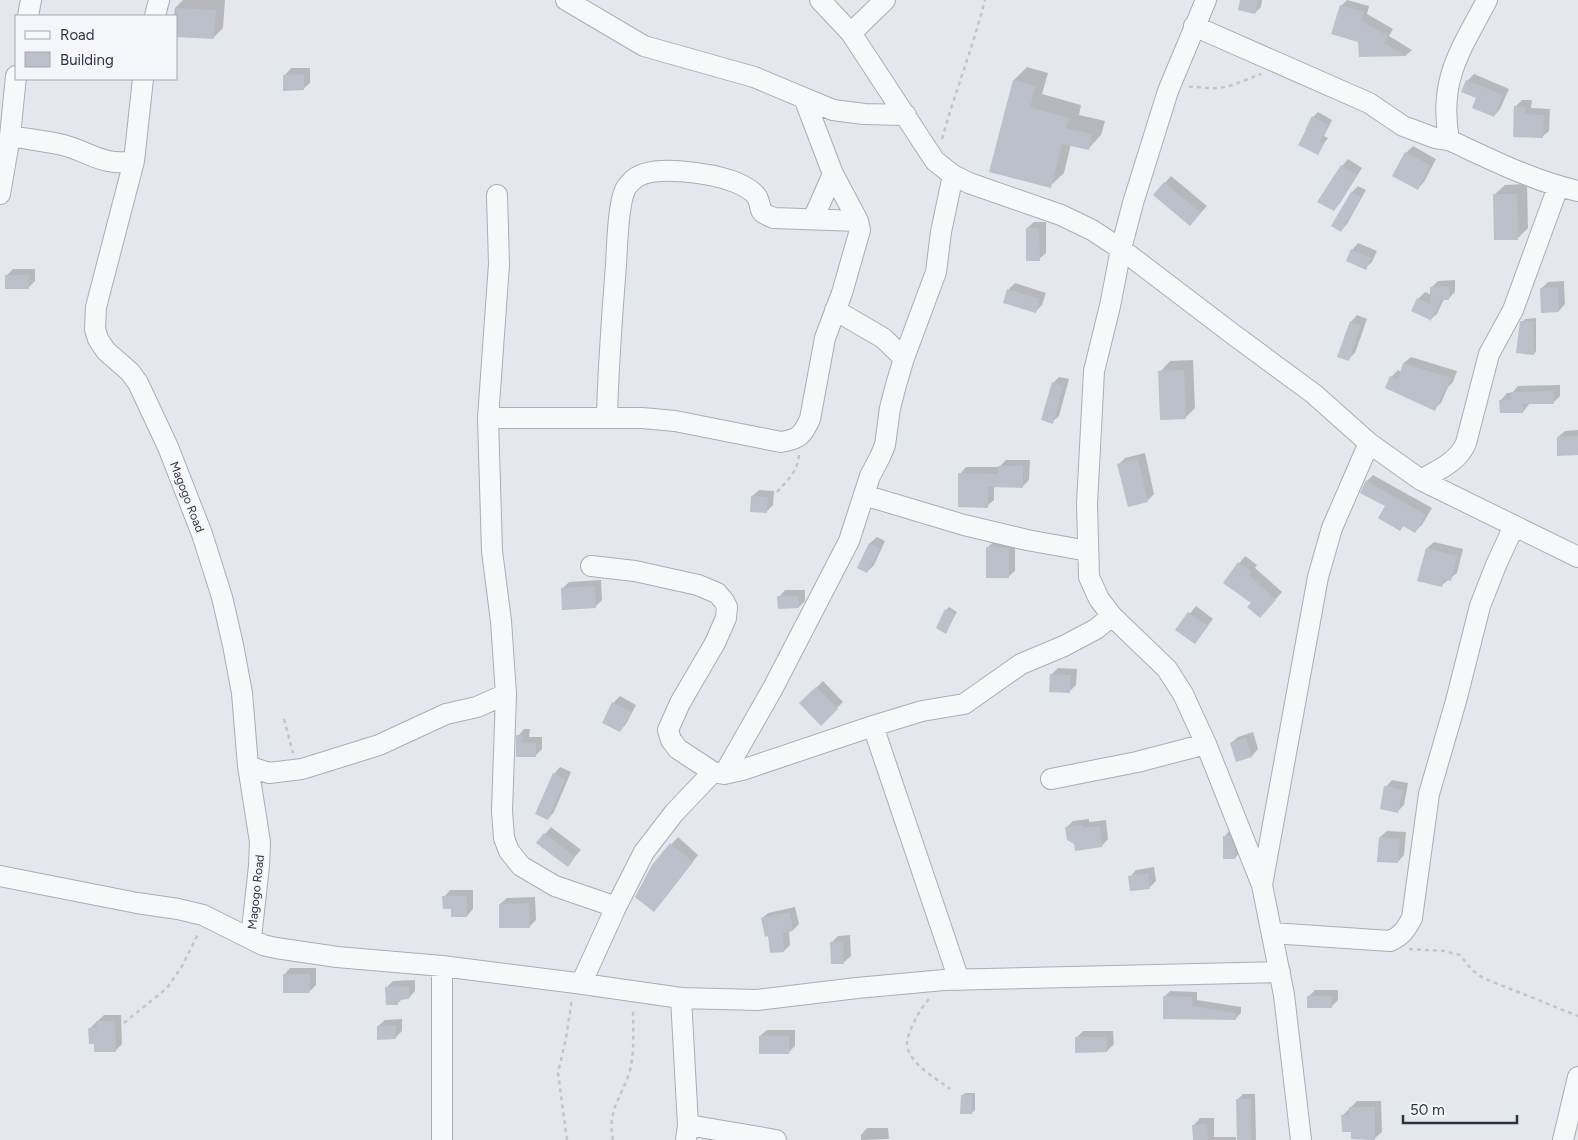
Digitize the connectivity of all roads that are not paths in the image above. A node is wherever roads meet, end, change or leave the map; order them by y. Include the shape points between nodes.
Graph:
1 (31, 0) edge
2 (159, 0) edge
3 (566, 0) edge
4 (820, 0) edge
5 (885, 0) edge
6 (1206, 0) edge
7 (1487, 0) edge
8 (28, 15) edge
9 (155, 15) edge
10 (1194, 26) junction
11 (851, 33) junction
12 (16, 80) edge
13 (143, 80) edge
14 (804, 98) junction
15 (906, 115) junction
16 (10, 136) junction
17 (1449, 140) junction
18 (134, 161) junction
19 (833, 174) junction
20 (953, 174) junction
21 (1558, 187) junction
22 (1578, 191) edge
23 (0, 194) edge
24 (497, 195) dead end
25 (813, 219) junction
26 (858, 221) junction
27 (1121, 249) junction
28 (835, 310) junction
29 (904, 358) junction
30 (488, 418) junction
31 (607, 418) junction
32 (1369, 443) junction
33 (1421, 480) junction
34 (864, 495) junction
35 (1514, 526) junction
36 (1088, 551) junction
37 (1578, 557) edge
38 (591, 566) dead end
39 (1112, 616) junction
40 (506, 694) junction
41 (873, 726) junction
42 (1206, 744) junction
43 (248, 766) junction
44 (719, 773) junction
45 (1051, 779) dead end
46 (0, 876) edge
47 (1262, 884) junction
48 (616, 907) junction
49 (1272, 933) junction
50 (251, 938) junction
51 (442, 966) junction
52 (1280, 972) junction
53 (951, 980) junction
54 (578, 983) junction
55 (681, 998) junction
56 (1578, 1077) edge
57 (687, 1132) edge
58 (442, 1140) edge
59 (776, 1140) edge
60 (1301, 1140) edge
61 (1563, 1140) edge

1 - 8 street
2 - 9 street
3 - 14 street via 644,46 754,77
4 - 11 street
5 - 11 street
6 - 10 street
7 - 17 street via 1452,68 1447,94
10 - 17 street via 1369,103 1403,126
10 - 27 street via 1168,91
11 - 15 street
12 - 16 street
13 - 18 street, Magogo Road
14 - 15 street via 849,113
14 - 19 street
15 - 20 street via 935,161
16 - 18 street via 65,145 114,163
16 - 23 street
17 - 21 street
18 - 43 street, Magogo Road via 96,307 95,329 106,351 138,383 168,446 202,534 233,645 242,693
19 - 25 street
19 - 26 street
20 - 27 street via 969,183 1061,216 1092,230
20 - 29 street via 940,232 936,272
21 - 22 street
21 - 33 street via 1513,310 1489,354 1462,452
24 - 30 street via 499,264
25 - 26 street
25 - 31 street via 765,215 760,210 757,196 735,182 663,170 633,179 625,190 618,234
26 - 28 street via 858,240
27 - 32 street via 1314,394
27 - 36 street via 1094,371 1086,504
28 - 29 street via 883,338
28 - 31 street via 824,338 810,419 797,439 781,442 675,422
29 - 34 street via 890,408 885,445
30 - 31 street
30 - 40 street via 492,551
32 - 33 street
32 - 47 street via 1332,528 1318,577
33 - 35 street
34 - 36 street via 964,525
34 - 44 street via 849,541 774,688
35 - 37 street
35 - 49 street via 1480,606 1429,794 1412,918 1405,931 1390,941
36 - 39 street via 1089,577 1099,599
38 - 44 street via 635,571 698,585 717,593 724,601 726,618 668,730 678,749
39 - 41 street via 1088,633 1021,664 964,704 922,711
39 - 42 street via 1167,669 1183,694
40 - 43 street via 446,714 379,745 302,769 269,774
40 - 48 street via 502,811 508,851 521,866 554,886
41 - 44 street
41 - 53 street
42 - 45 street
42 - 47 street
43 - 50 street, Magogo Road via 260,842
44 - 48 street via 674,813 655,837
46 - 50 street via 203,915
47 - 49 street
48 - 54 street
49 - 52 street
50 - 51 street via 263,945 306,953
51 - 54 street
51 - 58 street
52 - 53 street
52 - 60 street
53 - 55 street via 758,1000
54 - 55 street
55 - 57 street
56 - 61 street
57 - 59 street

